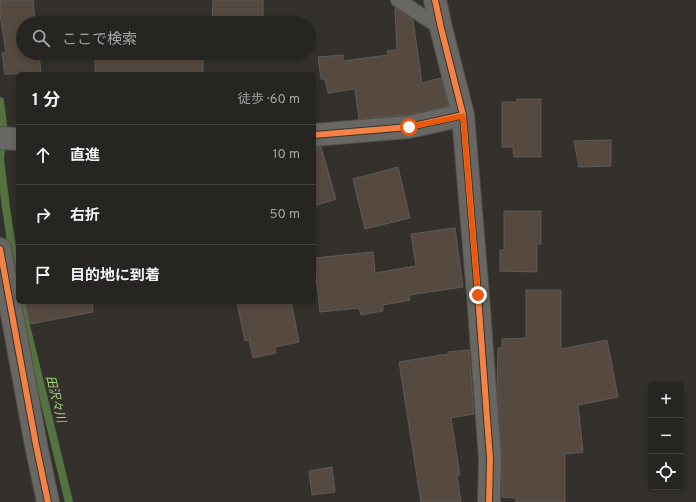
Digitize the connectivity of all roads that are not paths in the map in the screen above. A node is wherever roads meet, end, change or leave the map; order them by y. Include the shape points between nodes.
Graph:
1 (398, 0) edge
2 (435, 0) edge
3 (441, 28) junction
4 (463, 116) junction
5 (316, 135) edge
6 (0, 138) edge
7 (16, 139) edge
8 (0, 248) edge
9 (48, 502) edge
10 (489, 502) edge

1 - 3 lane
2 - 3 street
3 - 4 street
4 - 5 street via 409,127
4 - 10 street via 489,451
6 - 7 street
8 - 9 street

